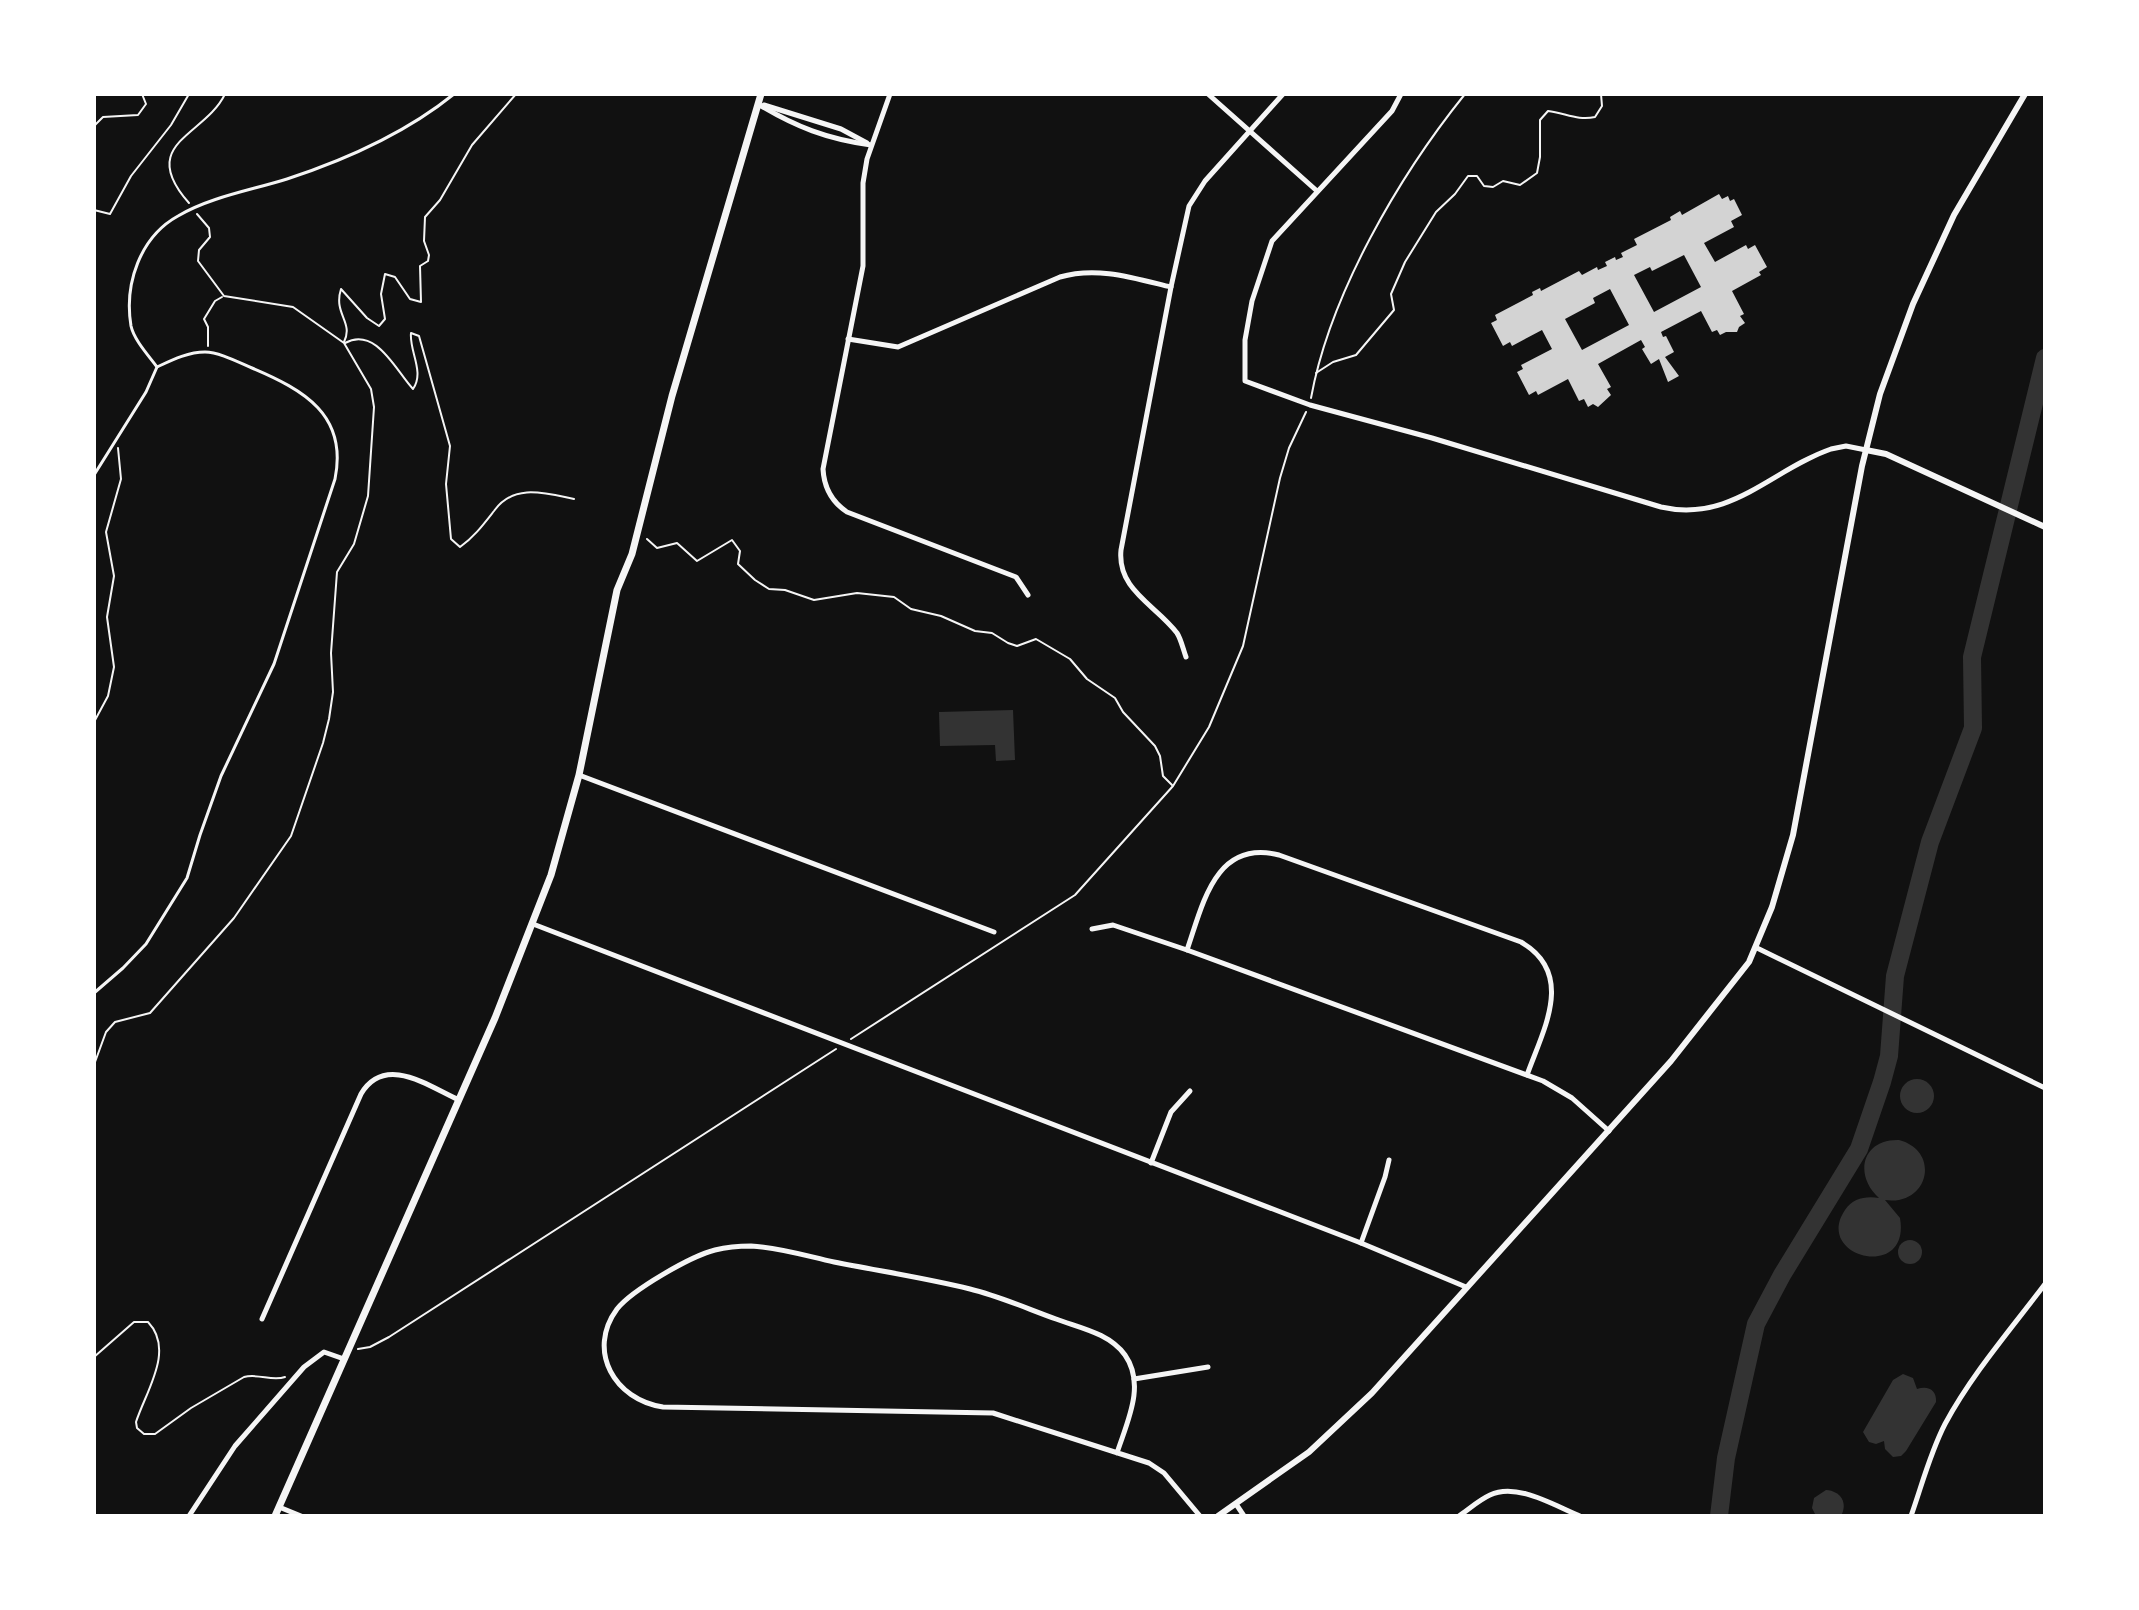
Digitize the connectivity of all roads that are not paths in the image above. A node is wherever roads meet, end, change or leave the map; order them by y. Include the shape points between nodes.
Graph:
1 (454, 94) edge
2 (761, 94) edge
3 (890, 94) edge
4 (1208, 94) edge
5 (1283, 94) edge
6 (1401, 94) edge
7 (2025, 94) edge
8 (758, 104) junction
9 (1249, 129) junction
10 (871, 145) junction
11 (1317, 191) junction
12 (1171, 287) junction
13 (848, 339) junction
14 (157, 367) junction
15 (1866, 450) junction
16 (94, 475) edge
17 (2045, 527) edge
18 (1028, 595) dead end
19 (1186, 657) dead end
20 (579, 775) junction
21 (533, 924) junction
22 (1092, 929) dead end
23 (994, 932) dead end
24 (1757, 948) junction
25 (1187, 950) junction
26 (94, 993) edge
27 (1527, 1075) junction
28 (2045, 1088) edge
29 (1190, 1091) dead end
30 (459, 1100) junction
31 (1609, 1131) junction
32 (1389, 1160) dead end
33 (1151, 1163) junction
34 (1361, 1243) junction
35 (2045, 1284) edge
36 (1466, 1287) junction
37 (262, 1319) dead end
38 (344, 1359) junction
39 (1208, 1367) dead end
40 (1134, 1379) junction
41 (1117, 1453) junction
42 (1236, 1504) junction
43 (279, 1507) junction
44 (189, 1516) edge
45 (275, 1516) edge
46 (301, 1516) edge
47 (1200, 1516) edge
48 (1218, 1516) edge
49 (1244, 1516) edge
50 (1459, 1516) edge
51 (1580, 1516) edge
52 (1911, 1516) edge

1 - 14 lane via 370,146 194,209 156,232 135,269 131,329
2 - 8 main road
3 - 10 street
4 - 9 street
5 - 9 street
6 - 11 street via 1392,111
7 - 15 street via 1959,204 1923,281 1891,362
8 - 10 street via 841,129
8 - 10 street via 792,124
8 - 20 main road via 697,307 632,554 617,590
9 - 11 street
9 - 12 street via 1193,198
10 - 13 street via 863,183 863,266
11 - 15 street via 1272,241 1252,301 1245,381 1310,405 1683,511 1728,503 1831,449
12 - 13 street via 1109,273 1078,273 898,347
12 - 19 street via 1120,563 1129,586 1178,634
13 - 18 street via 823,469 832,498 847,512 1016,577
14 - 16 lane
14 - 26 lane via 207,352 300,391 327,417 339,459 274,664 221,776 187,878 146,944
15 - 17 street via 1886,454
15 - 24 street via 1793,835
20 - 21 main road
20 - 23 street
21 - 30 main road
21 - 33 street
22 - 25 street via 1113,925
24 - 28 street
24 - 31 street via 1715,1008
25 - 27 street
25 - 27 street via 1219,872 1239,857 1263,852 1521,942 1546,966 1553,991
27 - 31 street via 1561,1090
29 - 33 street via 1171,1112
30 - 37 street via 401,1074 383,1075 367,1084
30 - 38 main road
31 - 36 street
32 - 34 street
33 - 34 street
34 - 36 street
35 - 52 street via 1952,1413
36 - 42 street via 1372,1393 1309,1452
38 - 43 main road
38 - 44 street via 324,1352 300,1371 235,1446
39 - 40 street
40 - 41 street via 1134,1398
40 - 41 street via 1125,1355 1105,1337 973,1289 752,1246 714,1250 688,1260 623,1303 606,1334 605,1357 612,1377 630,1395 654,1406 993,1413
41 - 47 street via 1164,1473
42 - 48 street
42 - 49 street
43 - 45 main road
43 - 46 street
50 - 51 street via 1504,1491

